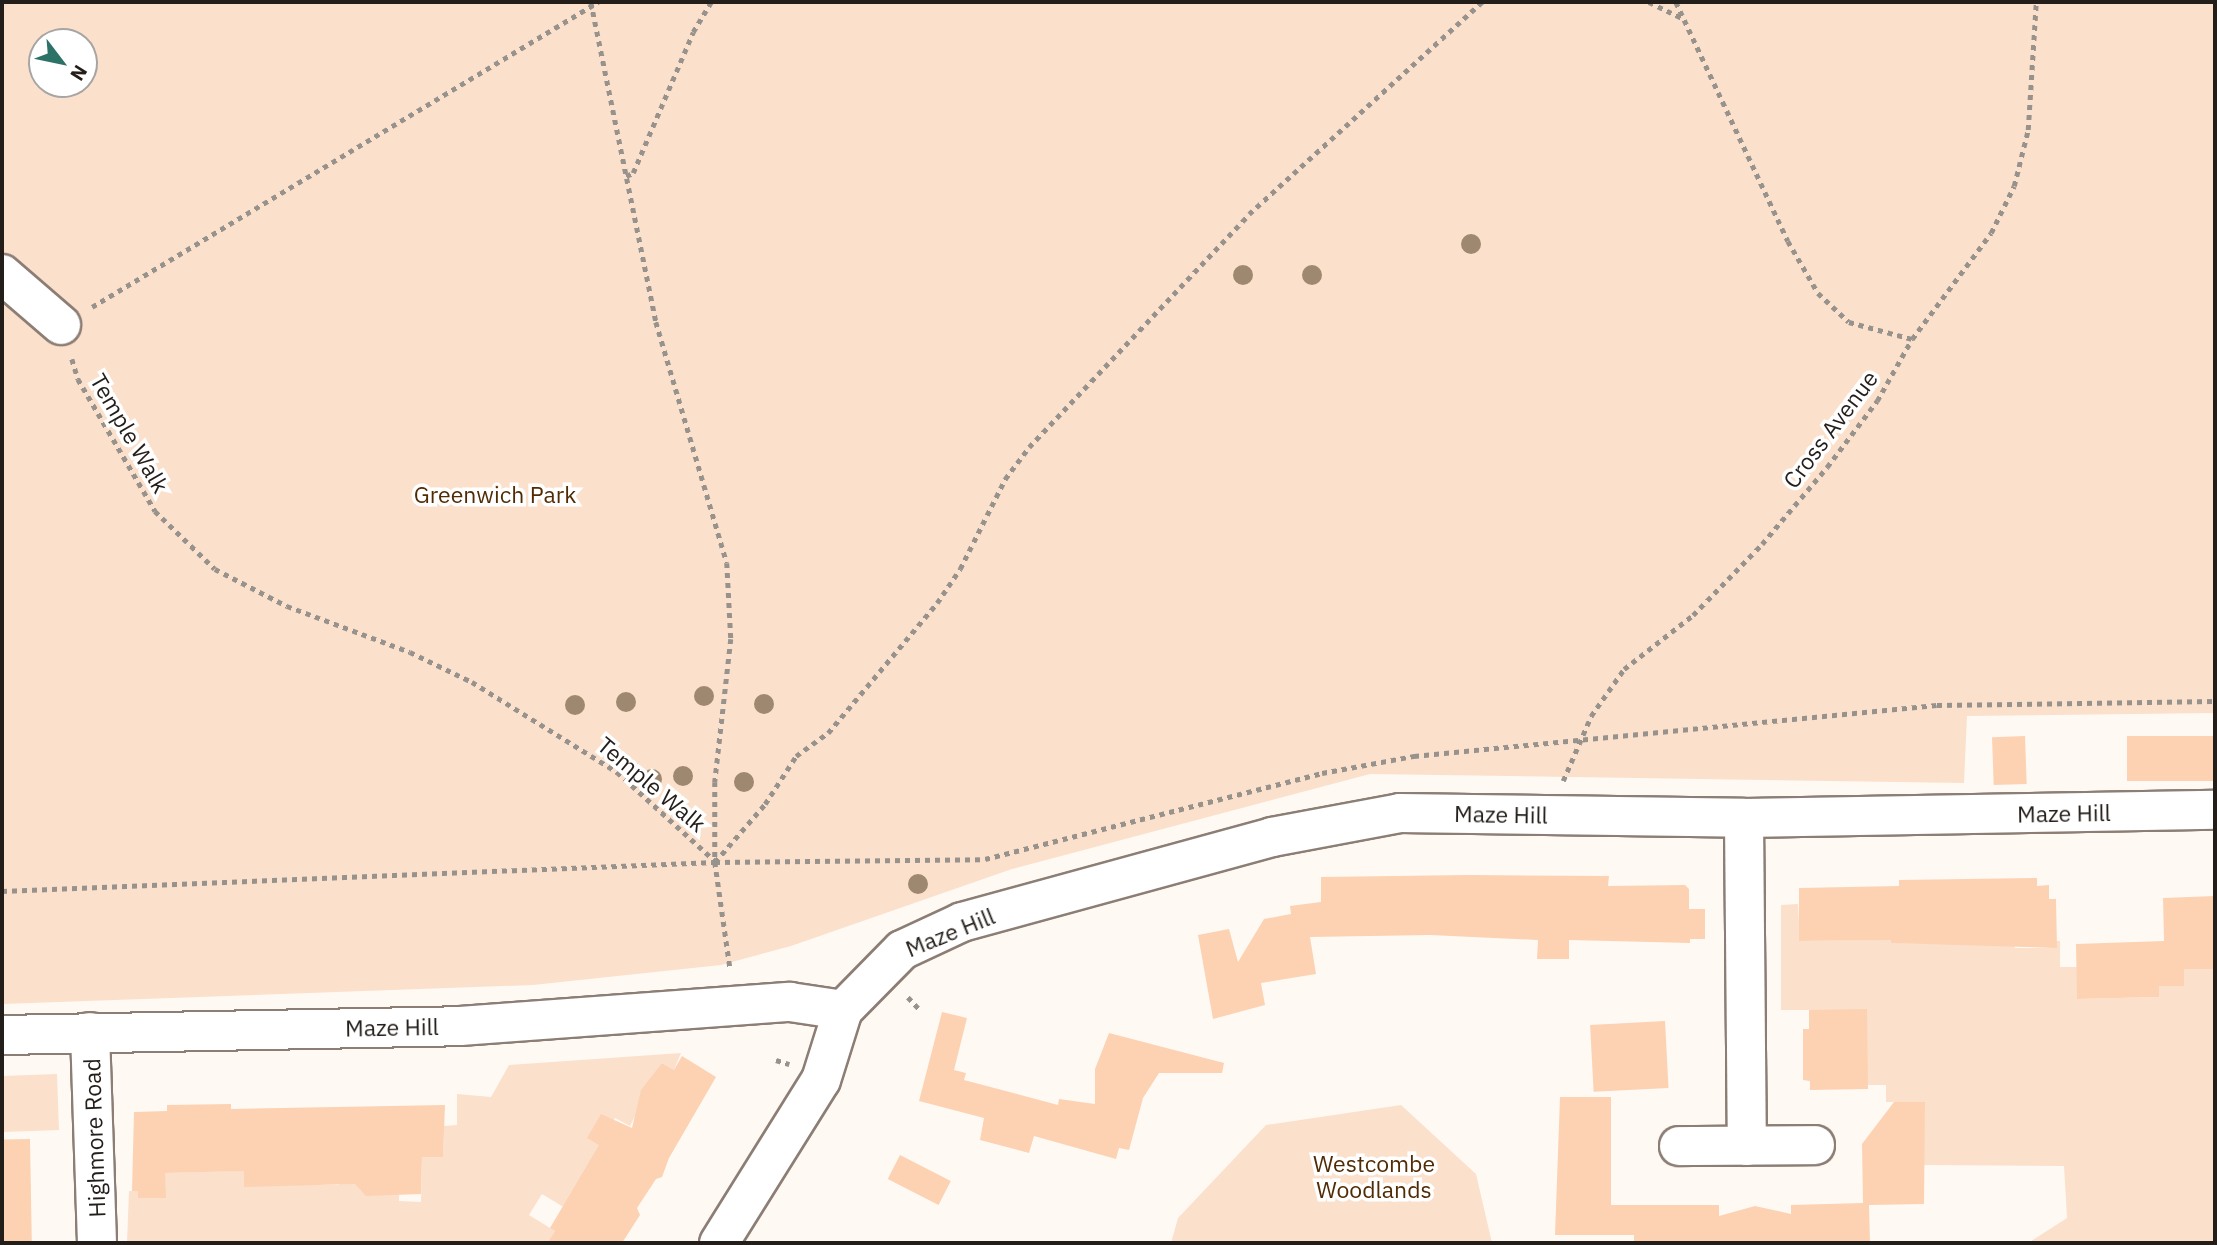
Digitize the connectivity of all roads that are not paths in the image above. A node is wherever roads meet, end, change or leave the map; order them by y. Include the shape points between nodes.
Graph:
1 (2, 274) edge
2 (61, 325) road end
3 (2215, 810) edge
4 (1744, 818) junction
5 (843, 1010) junction
6 (90, 1032) junction
7 (2, 1035) edge
8 (1815, 1145) dead end
9 (1679, 1146) dead end
10 (1747, 1146) junction
11 (97, 1243) edge
12 (719, 1243) edge

1 - 2 street
3 - 4 street, Maze Hill
4 - 5 street, Maze Hill via 1400,813 1346,821 962,922 902,950
4 - 10 street
5 - 6 street, Maze Hill via 790,1002 460,1026
5 - 12 street via 821,1080
6 - 7 street, Maze Hill
6 - 11 street, Highmore Road
8 - 10 street
9 - 10 street

